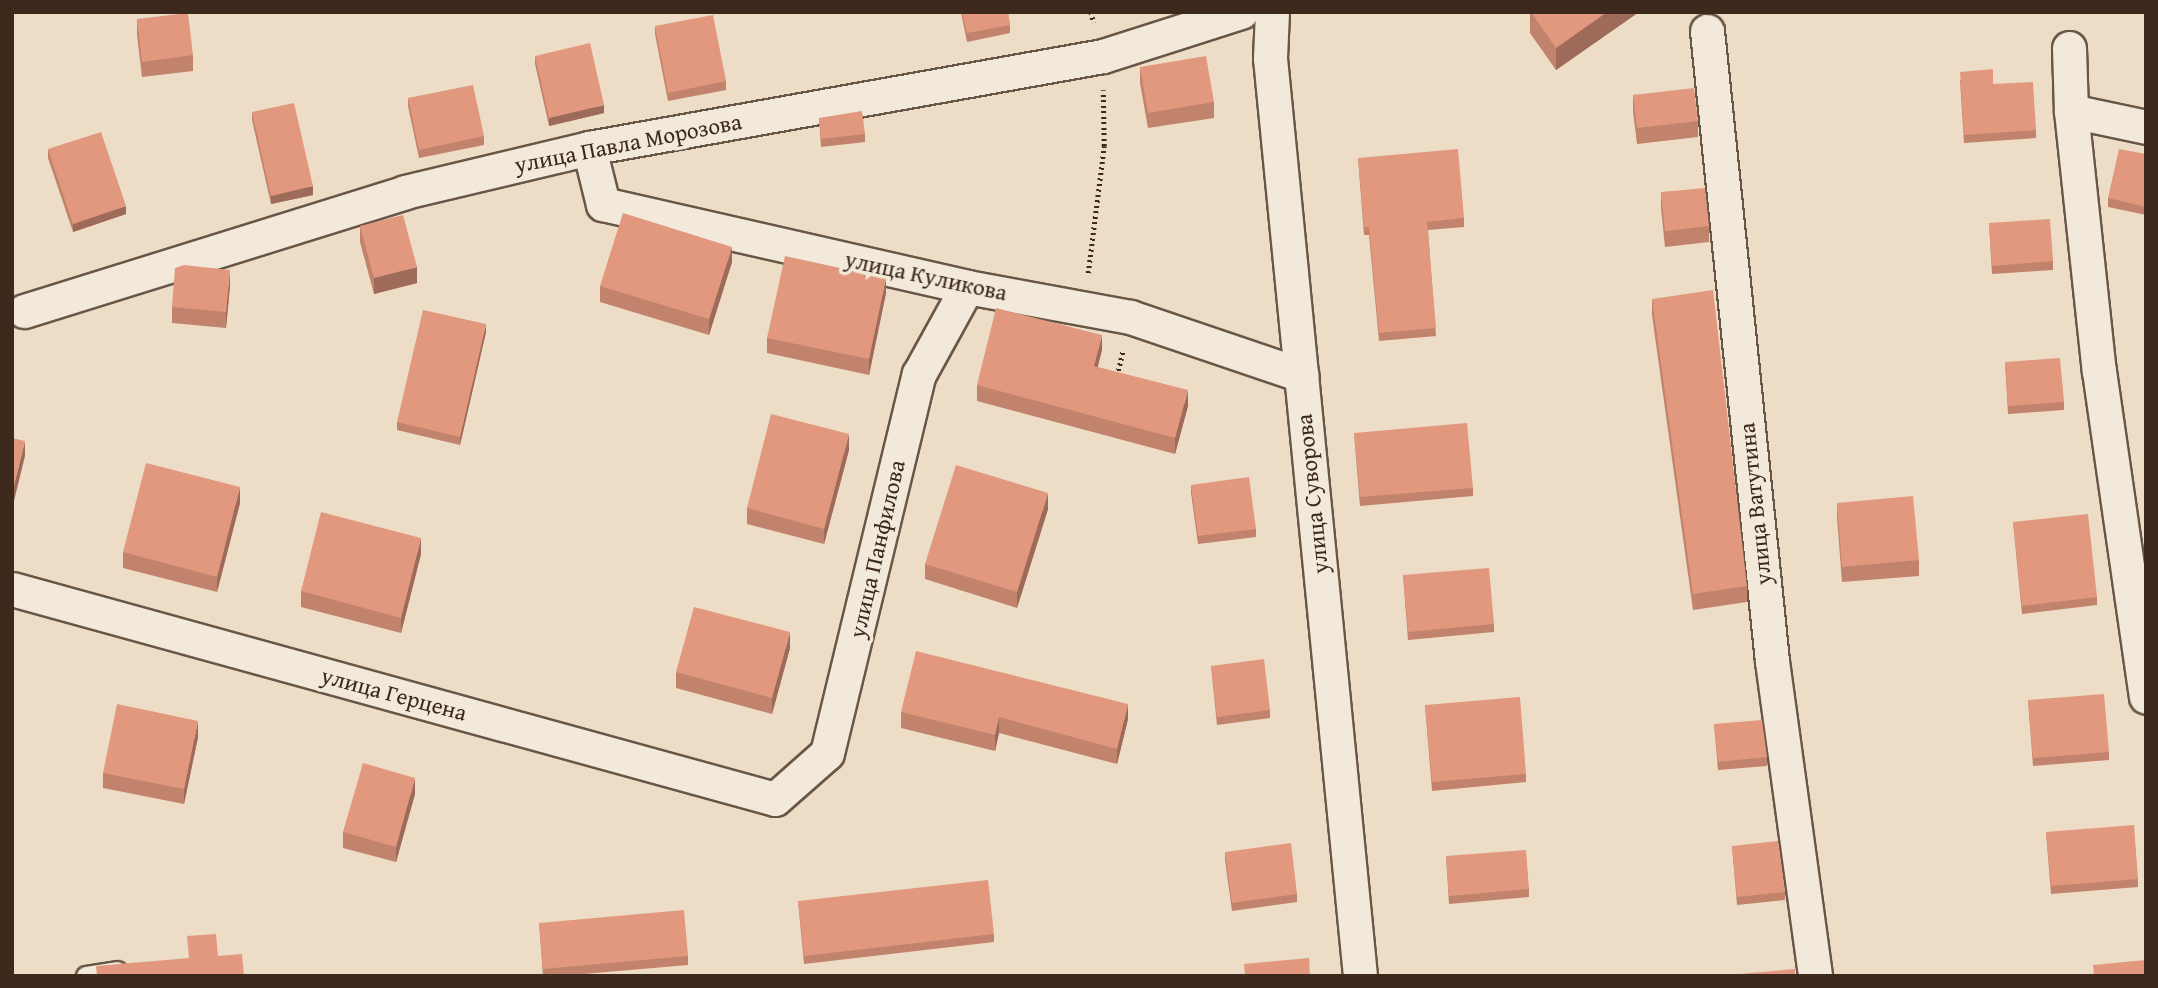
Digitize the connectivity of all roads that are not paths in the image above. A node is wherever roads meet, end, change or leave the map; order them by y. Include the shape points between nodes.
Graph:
1 (1241, 12) edge
2 (1272, 12) edge
3 (1707, 31) dead end
4 (2069, 48) dead end
5 (2071, 111) junction
6 (2146, 127) edge
7 (589, 148) junction
8 (967, 287) junction
9 (24, 311) dead end
10 (1301, 375) junction
11 (12, 589) edge
12 (2146, 697) edge
13 (775, 799) joint
14 (132, 968) edge
15 (86, 976) edge
16 (1360, 976) edge
17 (1815, 976) edge

1 - 7 street, улица Павла Морозова via 1102,56
2 - 10 street, улица Суворова via 1270,58
3 - 17 street, улица Ватутина via 1772,661
4 - 5 street
5 - 6 street
5 - 12 street via 2099,372
7 - 8 street, улица Куликова via 603,204
7 - 9 street, улица Павла Морозова via 405,192
8 - 10 street, улица Куликова via 1130,317
8 - 13 street, улица Панфилова via 919,374 827,753
10 - 16 street, улица Суворова
11 - 13 street, улица Герцена
14 - 15 lane

